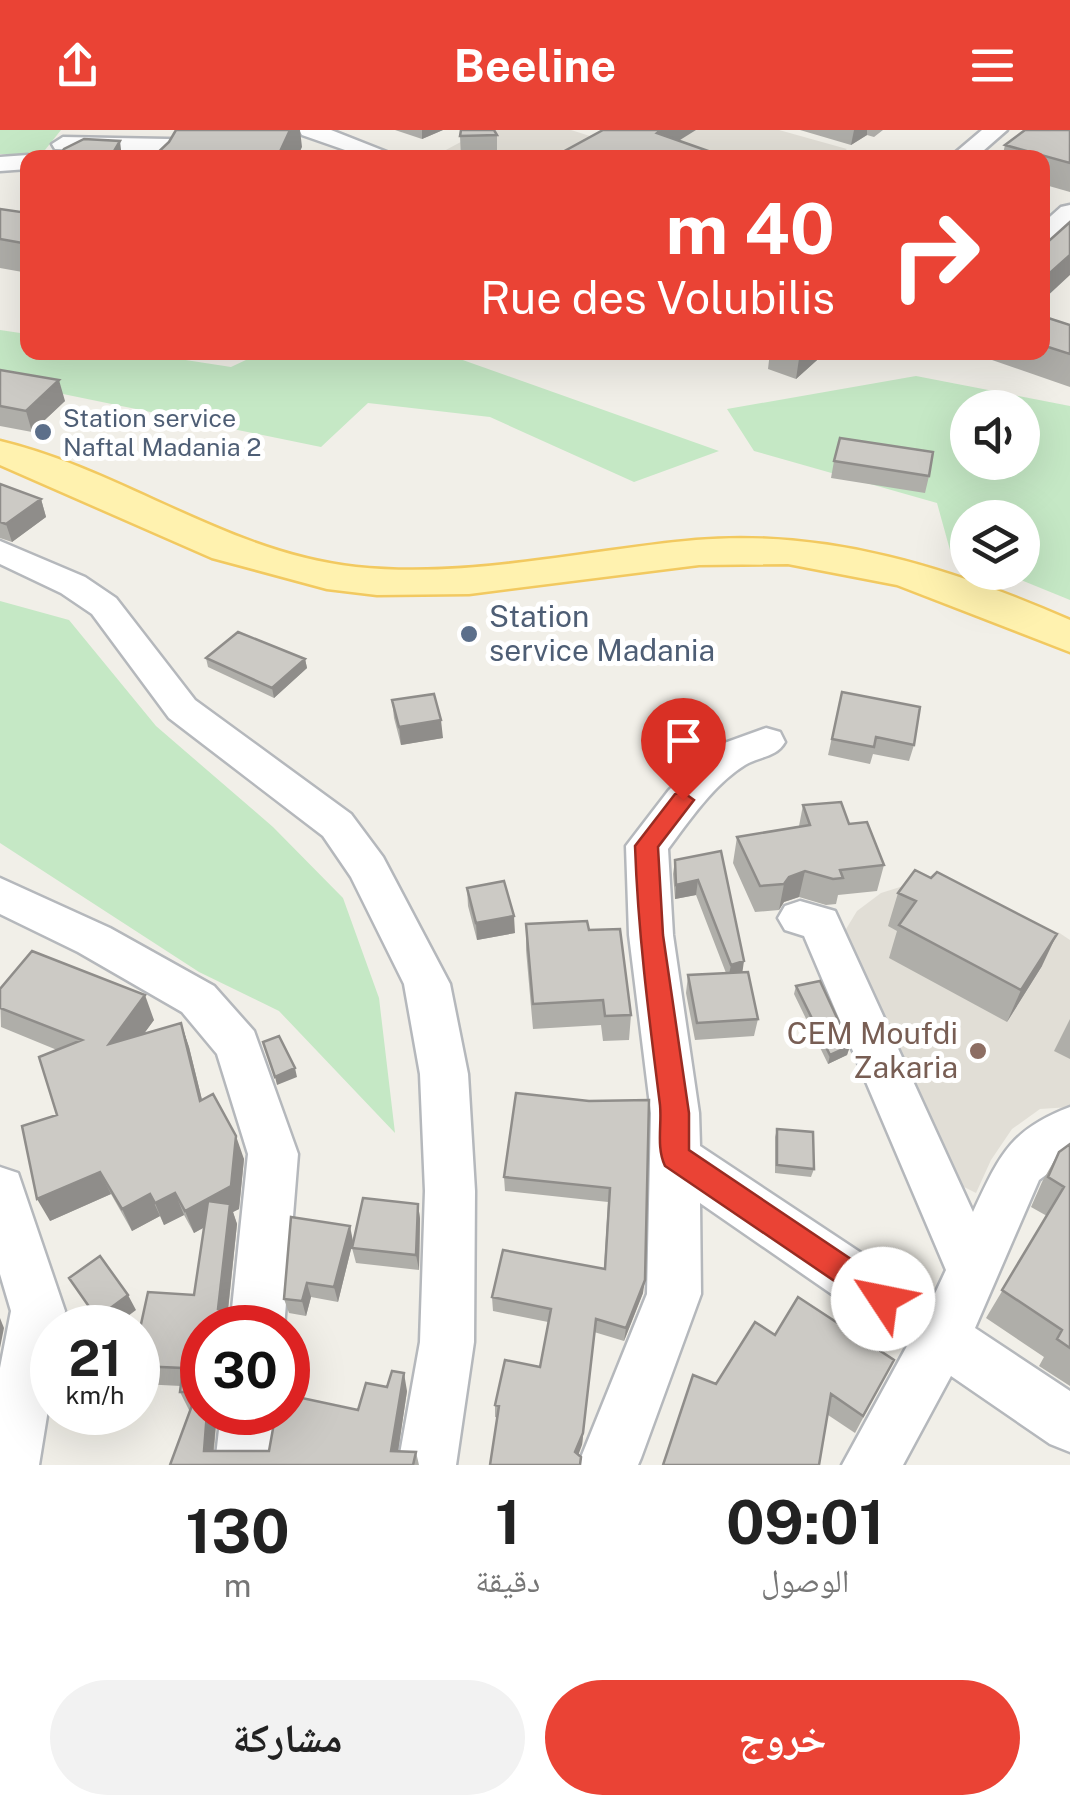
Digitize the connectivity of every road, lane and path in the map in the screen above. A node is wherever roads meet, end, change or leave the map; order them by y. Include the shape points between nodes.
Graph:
1 (310, 130) edge
2 (996, 130) edge
3 (64, 144) edge
4 (247, 150) edge
5 (368, 150) edge
6 (970, 150) edge
7 (0, 452) edge
8 (0, 551) edge
9 (1070, 637) edge
10 (766, 742) dead end
11 (0, 896) edge
12 (800, 918) dead end
13 (1070, 1129) edge
14 (674, 1157) junction
15 (0, 1190) edge
16 (972, 1269) junction
17 (259, 1305) edge
18 (942, 1339) junction
19 (1070, 1424) edge
20 (247, 1435) edge
21 (10, 1465) edge
22 (244, 1465) edge
23 (426, 1465) edge
24 (607, 1465) edge
25 (871, 1465) edge

1 - 5 street
2 - 6 street
3 - 4 street
7 - 9 main road via 67,475 181,530 307,571 374,582 453,584 742,550 808,552 976,594
8 - 23 street via 104,606 182,709 336,824 368,868 428,984 444,1074 450,1192 447,1342
10 - 14 street via 730,756 646,846
11 - 17 street via 198,999 237,1046 273,1154
12 - 16 street via 820,924
13 - 16 street via 1021,1164
14 - 18 street
14 - 24 street via 674,1294
15 - 21 street via 38,1311
16 - 18 street
18 - 19 street
18 - 25 street
20 - 22 street

